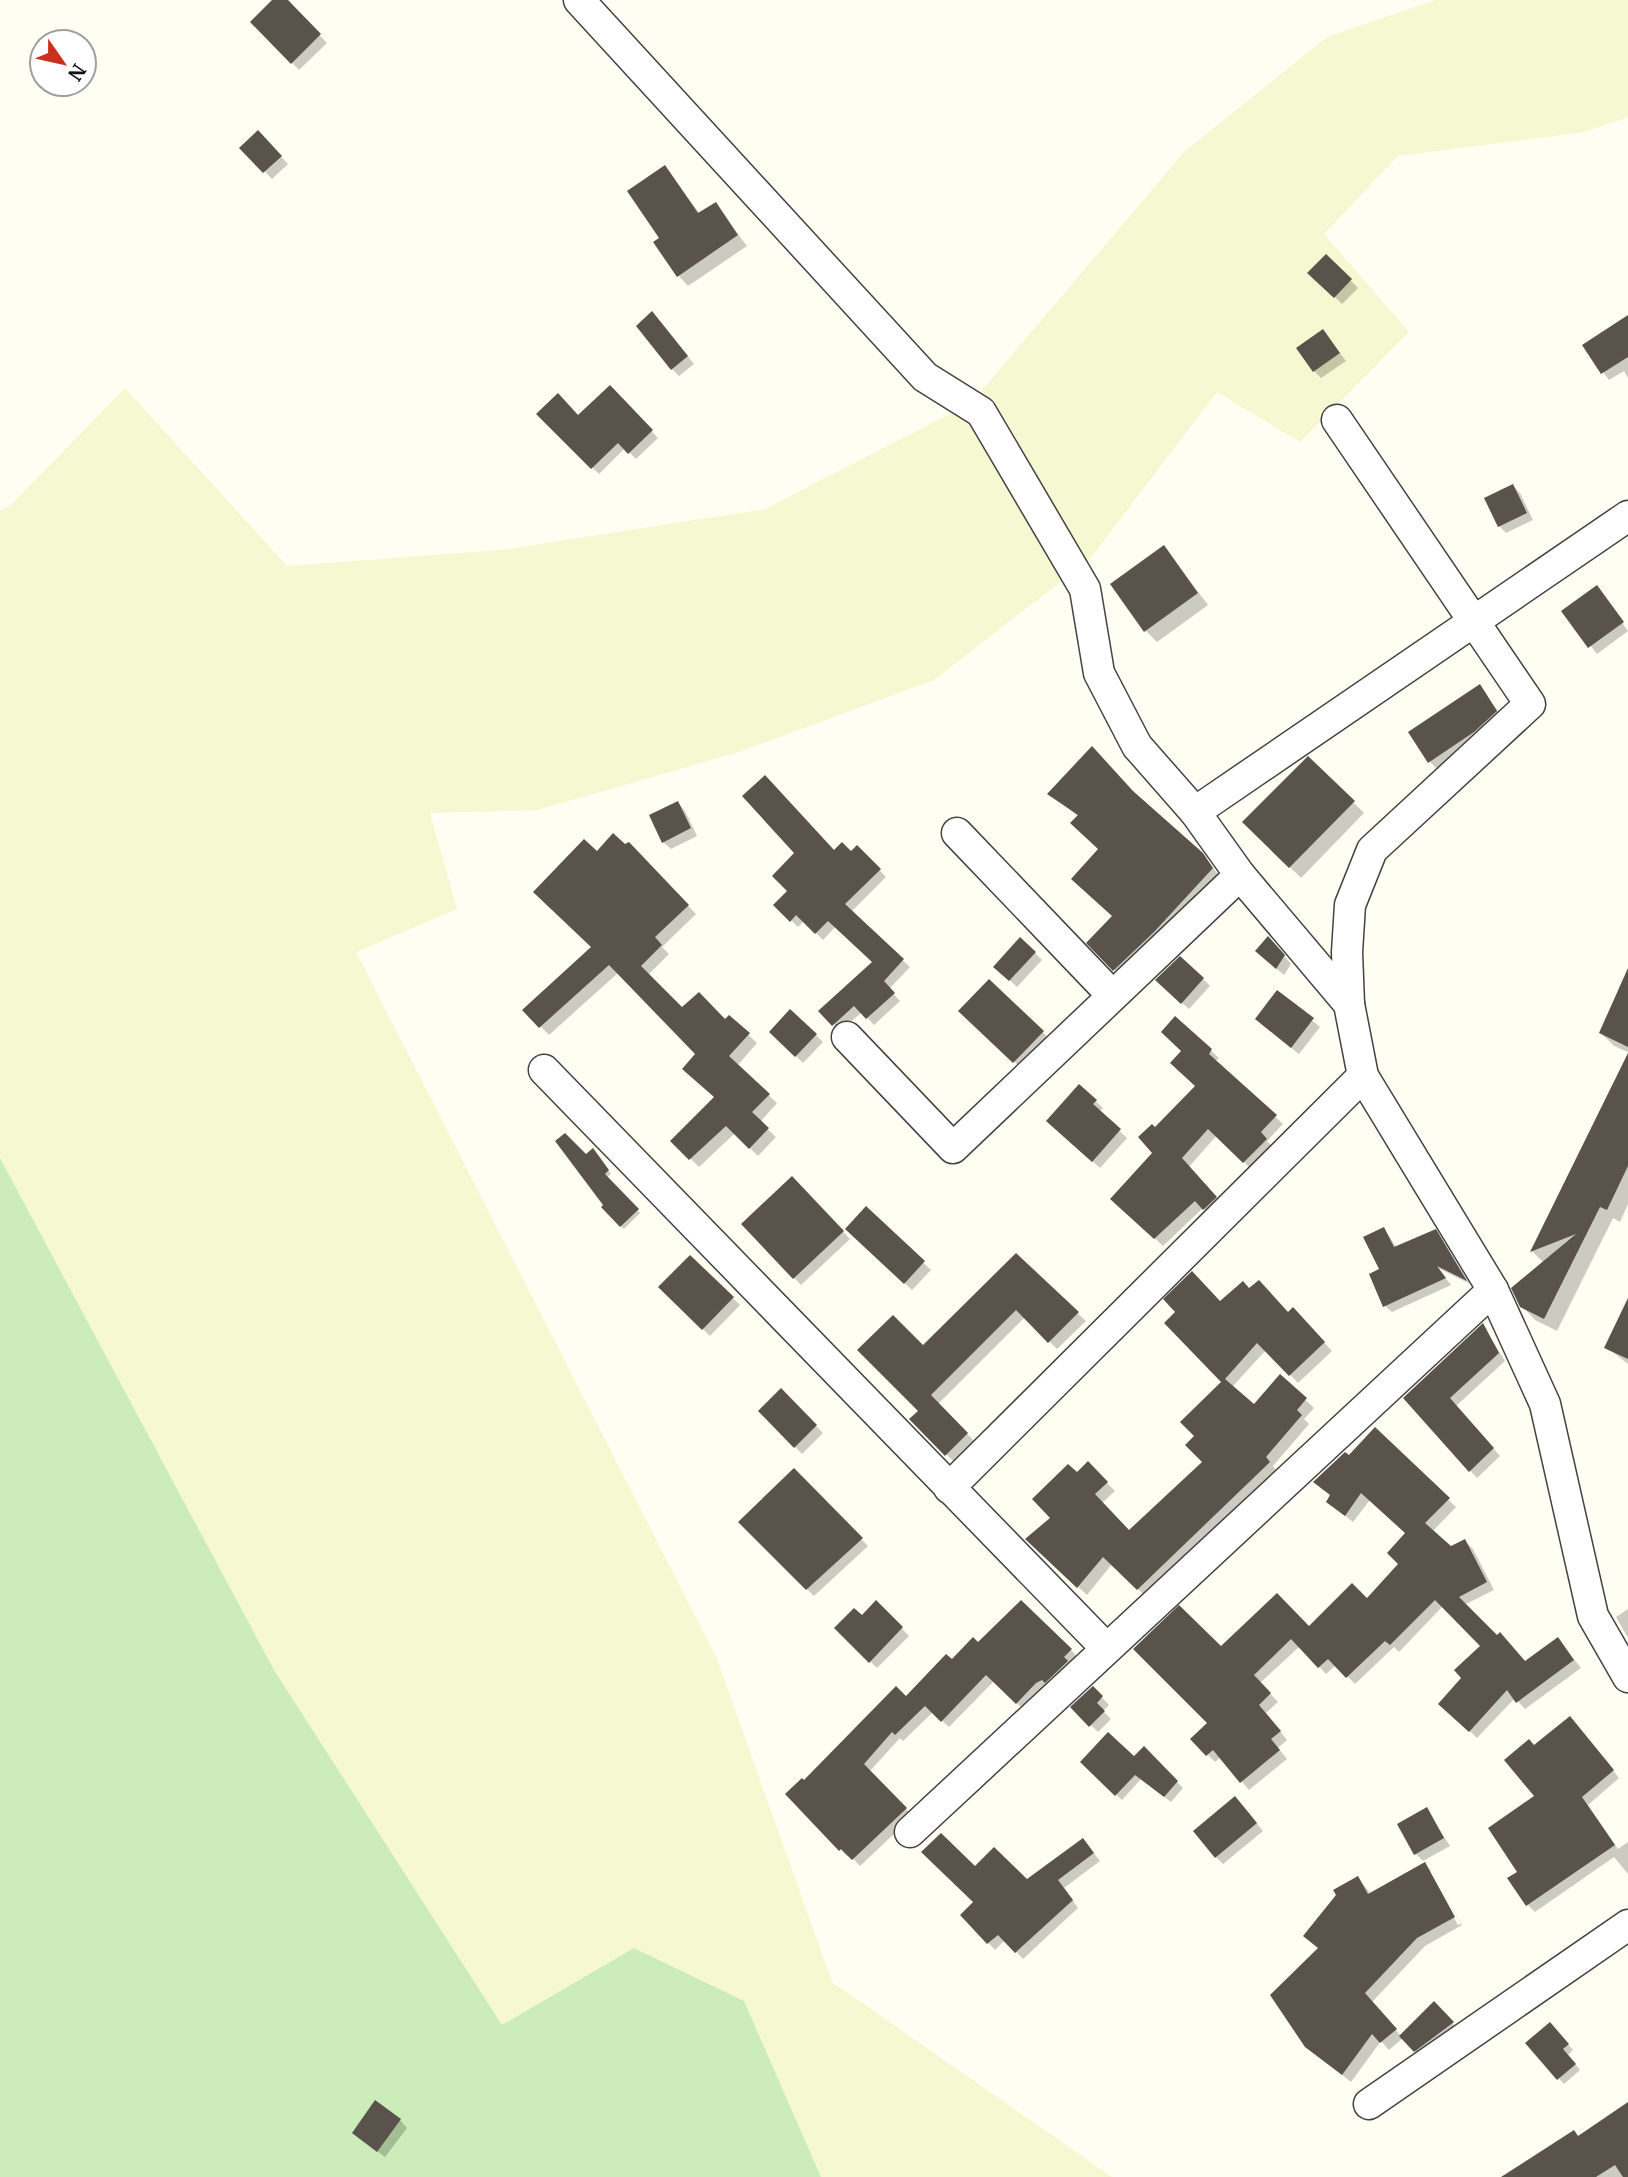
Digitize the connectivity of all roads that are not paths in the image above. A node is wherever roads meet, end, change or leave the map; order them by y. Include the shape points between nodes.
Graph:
1 (579, 0) edge
2 (1337, 420) dead end
3 (1628, 516) edge
4 (1474, 621) junction
5 (1195, 812) junction
6 (957, 833) dead end
7 (1240, 875) junction
8 (1112, 995) junction
9 (1349, 1004) junction
10 (847, 1037) dead end
11 (544, 1070) dead end
12 (1363, 1076) junction
13 (1493, 1290) junction
14 (949, 1488) junction
15 (1106, 1647) junction
16 (1628, 1677) edge
17 (910, 1832) dead end
18 (1628, 1925) edge
19 (1369, 2104) dead end

1 - 5 street via 925,377 981,412 1085,589 1100,673 1137,746
2 - 4 street
3 - 4 street
4 - 5 street
4 - 9 street via 1530,704 1372,850 1350,905
5 - 7 street
6 - 8 street
7 - 8 street
7 - 9 street
8 - 10 street via 953,1148
9 - 12 street
11 - 14 street
12 - 13 street
12 - 14 street
13 - 15 street
13 - 16 street via 1545,1404 1593,1616
14 - 15 street
15 - 17 street
18 - 19 street

